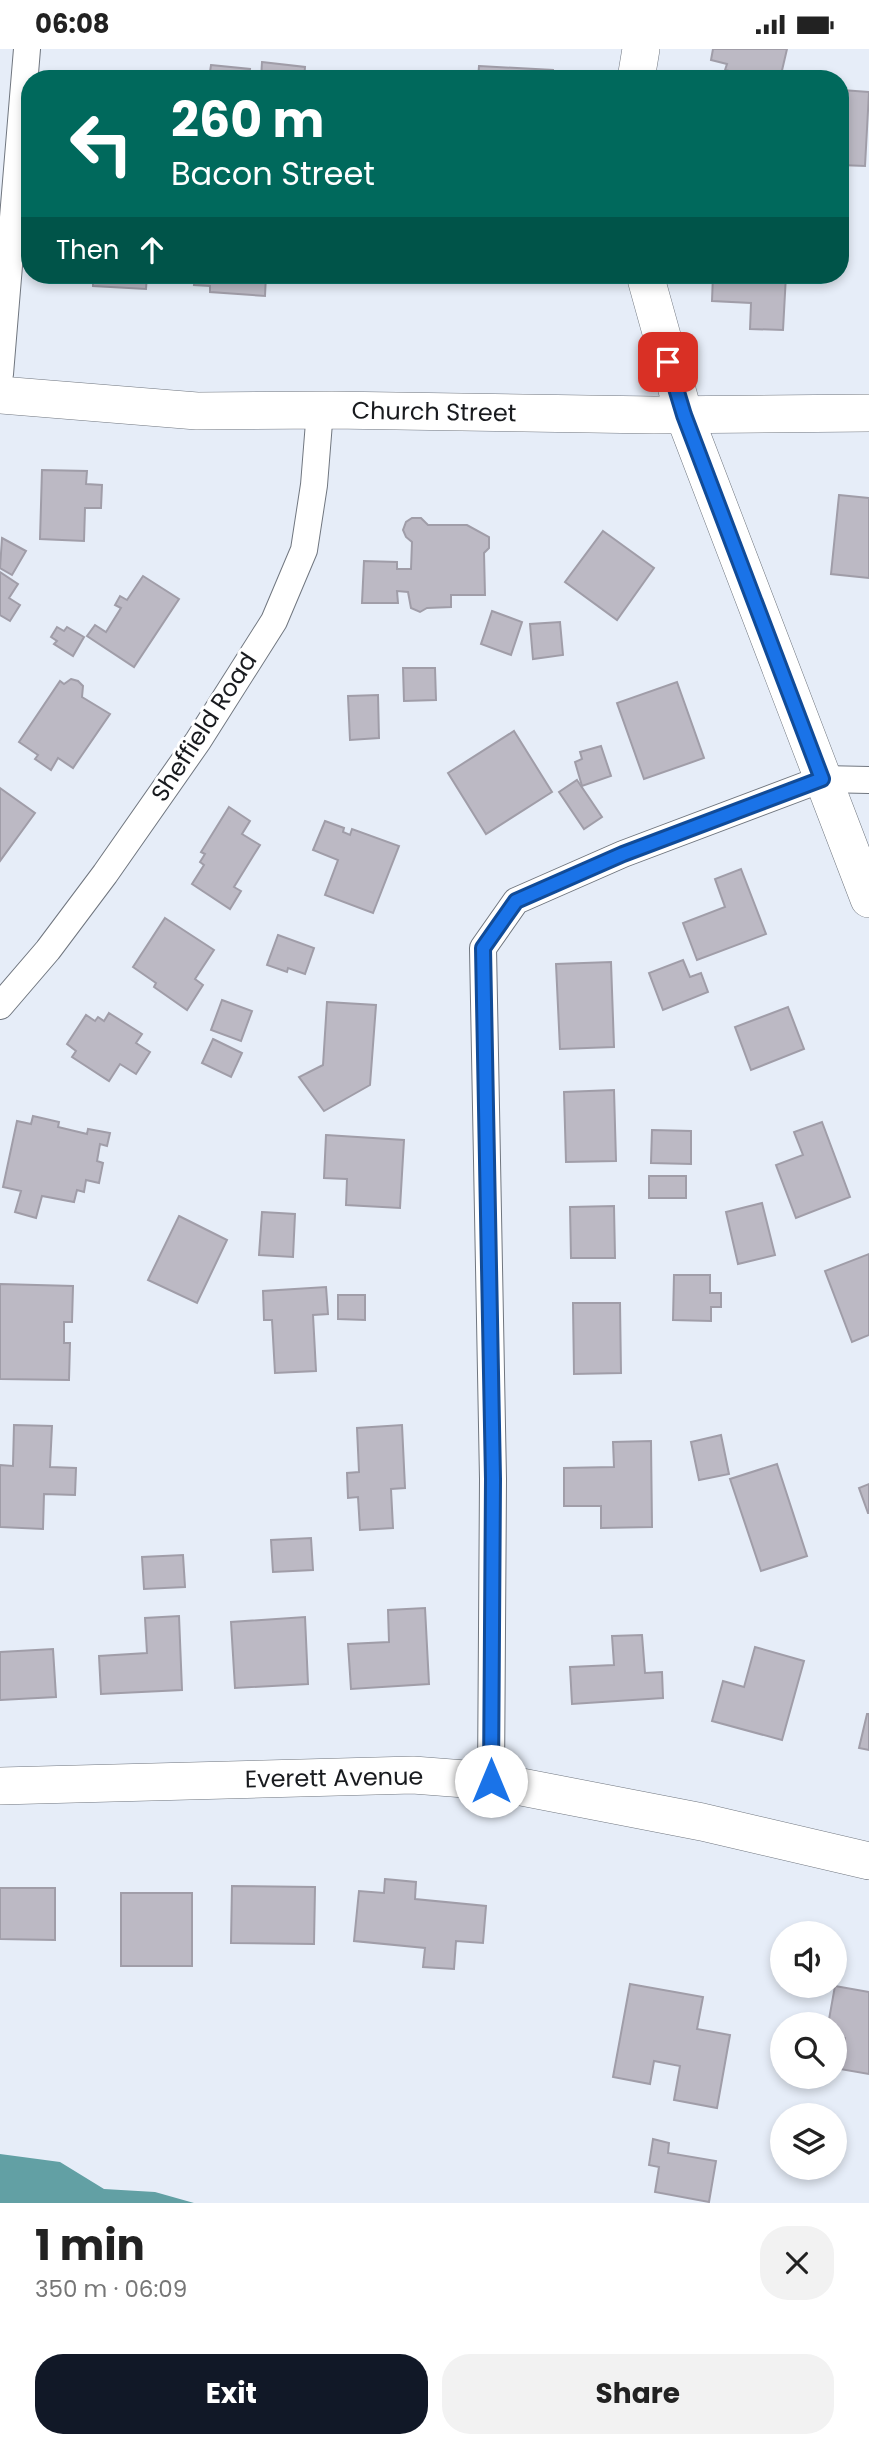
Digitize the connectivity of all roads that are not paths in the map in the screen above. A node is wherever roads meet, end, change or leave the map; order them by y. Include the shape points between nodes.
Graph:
1 (27, 49) edge
2 (641, 49) edge
3 (25, 70) edge
4 (638, 70) edge
5 (21, 121) edge
6 (648, 284) edge
7 (0, 374) edge
8 (0, 395) edge
9 (320, 410) junction
10 (869, 414) edge
11 (684, 415) junction
12 (822, 779) junction
13 (869, 780) edge
14 (869, 898) edge
15 (0, 1006) edge
16 (491, 1781) junction
17 (0, 1786) edge
18 (869, 1861) edge

1 - 3 street
2 - 4 street
5 - 7 street
6 - 11 street
8 - 9 street, Church Street via 197,411
9 - 11 street, Church Street
9 - 15 street, Sheffield Road via 304,550 274,621 105,874
10 - 11 street, Church Street
11 - 12 street
12 - 13 street
12 - 14 street
12 - 16 street via 623,854 516,901 483,948 493,1479
16 - 17 street, Everett Avenue via 413,1775
16 - 18 street, Everett Avenue via 702,1822

